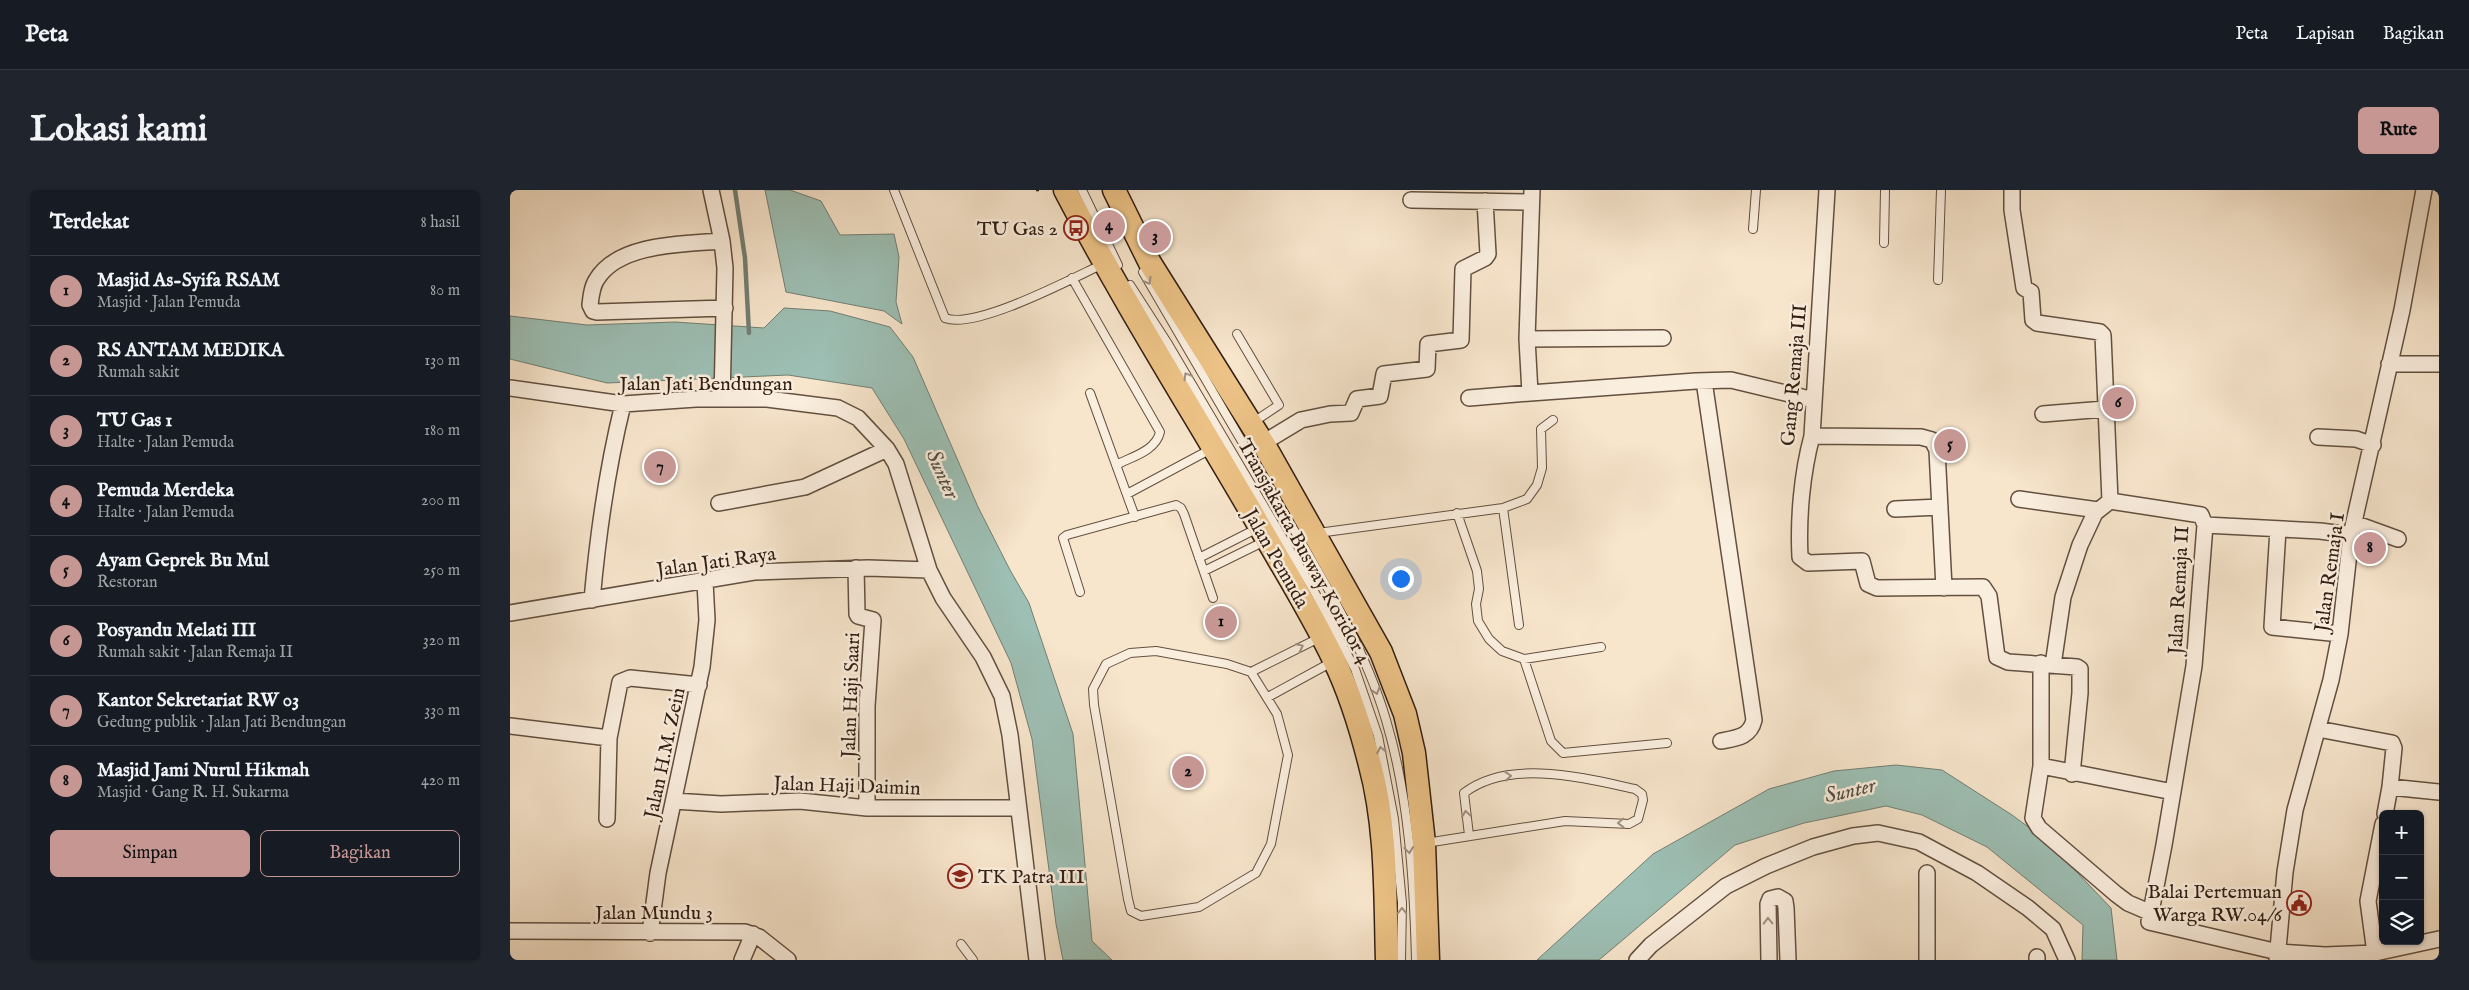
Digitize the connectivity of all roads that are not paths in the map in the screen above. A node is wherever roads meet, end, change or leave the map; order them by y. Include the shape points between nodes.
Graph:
1 (711, 190) edge
2 (894, 190) edge
3 (1065, 190) edge
4 (1082, 190) edge
5 (1114, 190) edge
6 (1756, 190) edge
7 (1827, 190) edge
8 (1885, 190) edge
9 (1941, 190) edge
10 (2012, 190) edge
11 (2424, 190) edge
12 (1531, 196) edge
13 (1411, 200) dead end
14 (1485, 201) junction
15 (1753, 228) dead end
16 (722, 241) junction
17 (1884, 243) dead end
18 (1103, 264) junction
19 (1140, 268) dead end
20 (1072, 278) junction
21 (1938, 280) dead end
22 (725, 311) junction
23 (1237, 334) dead end
24 (1663, 338) dead end
25 (1527, 339) junction
26 (2389, 364) junction
27 (2439, 364) edge
28 (1704, 381) junction
29 (510, 388) edge
30 (1090, 393) dead end
31 (1530, 393) junction
32 (722, 395) junction
33 (1470, 398) dead end
34 (1814, 400) junction
35 (623, 404) junction
36 (2105, 409) junction
37 (2043, 414) dead end
38 (1553, 420) dead end
39 (1244, 428) junction
40 (1812, 436) junction
41 (2318, 437) dead end
42 (1263, 443) junction
43 (1219, 444) junction
44 (2373, 445) junction
45 (887, 450) junction
46 (1116, 465) junction
47 (1127, 494) junction
48 (2019, 499) dead end
49 (2110, 501) junction
50 (719, 503) dead end
51 (1940, 507) junction
52 (1503, 508) junction
53 (1896, 509) dead end
54 (2098, 510) junction
55 (1457, 513) junction
56 (1136, 517) junction
57 (2205, 525) junction
58 (2278, 529) junction
59 (2353, 529) junction
60 (1263, 534) junction
61 (1316, 534) junction
62 (2398, 539) dead end
63 (1200, 558) junction
64 (856, 568) junction
65 (929, 570) junction
66 (1204, 571) junction
67 (705, 582) junction
68 (1944, 588) junction
69 (1080, 592) dead end
70 (1213, 598) dead end
71 (592, 600) junction
72 (510, 613) edge
73 (1519, 625) dead end
74 (2340, 634) junction
75 (1321, 637) junction
76 (1601, 647) dead end
77 (1524, 659) junction
78 (1334, 661) junction
79 (2047, 664) junction
80 (1251, 672) junction
81 (699, 686) junction
82 (1268, 696) junction
83 (510, 726) edge
84 (2318, 729) junction
85 (609, 738) junction
86 (1721, 741) dead end
87 (1668, 742) dead end
88 (2040, 766) junction
89 (2072, 774) junction
90 (2390, 787) junction
91 (2173, 792) junction
92 (2439, 792) edge
93 (674, 801) junction
94 (868, 808) junction
95 (1018, 808) junction
96 (2386, 810) edge
97 (607, 819) dead end
98 (1469, 835) junction
99 (1424, 843) junction
100 (2379, 845) edge
101 (1927, 873) dead end
102 (2149, 915) junction
103 (510, 930) edge
104 (650, 933) junction
105 (753, 934) junction
106 (2439, 939) edge
107 (961, 944) dead end
108 (2375, 952) junction
109 (2389, 954) edge
110 (2277, 956) edge
111 (742, 960) edge
112 (788, 960) edge
113 (973, 960) edge
114 (1036, 960) edge
115 (1387, 960) edge
116 (1401, 960) edge
117 (1416, 960) edge
118 (1428, 960) edge
119 (1637, 960) edge
120 (1769, 960) edge
121 (1788, 960) edge
122 (1928, 960) edge
123 (2067, 960) edge

1 - 16 street
2 - 20 lane via 944,318 964,321 998,311
3 - 18 main road, Jalan Pemuda
43 -> 4 lane, Transjakarta Busway Koridor 4 via 1124,276
5 - 39 main road via 1150,263
6 - 15 lane
7 - 34 street, Gang Remaja III
8 - 17 lane
9 - 21 lane
10 - 36 street via 2024,288 2031,292 2033,320 2102,333
11 - 26 street, Jalan Remaja I
12 - 14 street
12 - 25 street
13 - 14 street
14 - 42 street via 1488,254 1464,269 1461,340 1428,344 1427,369 1384,374 1380,396 1357,399 1351,413 1301,420
16 - 22 street
16 - 22 street via 634,252 613,263 598,277 590,305 597,312
18 - 20 lane
18 - 43 main road, Jalan Pemuda
19 -> 39 lane, Transjakarta Busway Koridor 4
20 - 46 lane via 1160,432 1153,446
22 - 32 street
23 - 39 lane via 1279,405
24 - 25 street
25 - 31 street
26 - 27 street
26 - 44 street, Jalan Remaja I
28 - 31 street
28 - 34 street via 1731,380
28 - 86 street via 1754,720 1752,729 1746,734
29 - 35 street, Jalan Jati Bendungan
30 - 46 lane
31 - 33 street
32 - 35 street, Jalan Jati Bendungan
32 - 45 street, Jalan Jati Bendungan via 838,408 858,418
34 - 40 street, Gang Remaja III
35 - 71 street via 598,529
36 - 37 street
36 - 49 street
38 - 52 lane via 1541,429 1542,468 1537,485 1527,499
39 - 42 main road
39 - 43 lane
39 -> 117 lane, Transjakarta Busway Koridor 4 via 1372,678 1387,721 1407,835
40 - 51 street via 1920,437 1932,440 1937,450
40 - 68 street, Gang Remaja III via 1802,509 1800,554 1804,562 1860,560 1864,562 1868,584 1877,588
41 - 44 street via 2356,439
42 - 61 main road
43 - 47 lane
43 - 60 main road, Jalan Pemuda
116 -> 43 lane, Transjakarta Busway Koridor 4 via 1399,855 1378,736 1351,660 1314,590
44 - 59 street, Jalan Remaja I
45 - 50 street via 805,487
45 - 65 street, Jalan Jati Bendungan via 896,464
46 - 47 lane
47 - 56 lane
48 - 54 street
49 - 54 street
49 - 57 street, Jalan Remaja II via 2201,516
51 - 53 street
51 - 68 street
52 - 55 lane
52 - 73 lane
54 - 79 street via 2080,545
55 - 61 lane
55 - 77 lane via 1477,571 1478,621 1489,639 1502,651
56 - 63 lane via 1176,505 1184,514
56 - 69 lane via 1067,534 1063,538
57 - 58 street
57 - 91 street, Jalan Remaja II via 2194,666
58 - 59 street
58 - 74 street via 2272,627
59 - 62 street
59 - 74 street, Jalan Remaja I
60 - 63 lane
60 - 66 lane
60 - 75 main road, Jalan Pemuda
61 - 99 main road via 1382,652 1405,714 1414,753
63 - 66 lane
64 - 65 street, Jalan Jati Raya
64 - 67 street, Jalan Jati Raya via 754,572
64 - 94 street, Jalan Haji Saari via 857,614 873,620 868,706
65 - 95 street, Jalan Jati Bendungan via 943,598 983,657 1002,696 1010,734
66 - 70 lane
67 - 71 street, Jalan Jati Raya
67 - 81 street, Jalan H.M. Zein via 707,620
68 - 79 street via 1983,587 1989,596 1995,656 2008,662
71 - 72 street, Jalan Jati Raya
74 - 84 street, Jalan Remaja I
75 - 78 main road, Jalan Pemuda
80 -> 75 lane
76 - 77 lane
77 - 87 lane via 1551,741 1563,753
78 - 82 lane
78 - 115 main road, Jalan Pemuda via 1354,710 1376,798 1384,852
79 - 88 street
79 - 89 street via 2076,667 2082,676
80 - 82 lane
80 - 82 lane via 1227,664 1156,651 1130,653 1106,664 1097,678 1093,690 1096,726 1128,899 1131,911 1136,915 1199,907 1256,873 1265,859 1271,844 1288,755 1277,714
81 - 85 street via 630,678 620,682
81 - 93 street, Jalan H.M. Zein
83 - 85 street
84 - 90 street via 2392,743
84 - 110 street, Jalan Remaja I via 2295,810
85 - 97 street
88 - 89 street
88 - 102 street via 2033,818 2039,828 2116,894
89 - 91 street
90 - 92 street
90 - 96 street
91 - 102 street, Jalan Remaja II
93 - 94 street, Jalan Haji Daimin via 721,804 800,801
93 - 104 street, Jalan H.M. Zein via 658,873
94 - 95 street, Jalan Haji Daimin
95 - 114 street, Jalan Jati Bendungan
98 -> 98 lane via 1464,793 1475,784 1497,777 1548,772 1635,789 1642,794 1638,819 1629,824 1565,821
98 - 99 lane
99 - 118 main road
100 - 108 street via 2368,901
101 - 122 street
102 - 110 street via 2151,924 2209,934
103 - 104 street, Jalan Mundu 3
104 - 105 street, Jalan Mundu 3
105 - 111 street
105 - 112 street
106 - 109 street
107 - 113 lane
108 - 109 street
108 - 110 street
119 - 123 street via 1651,945 1726,886 1814,847 1878,833 1919,842 1977,872 2053,929
120 -> 121 street via 1768,904 1770,899 1778,897 1785,901

